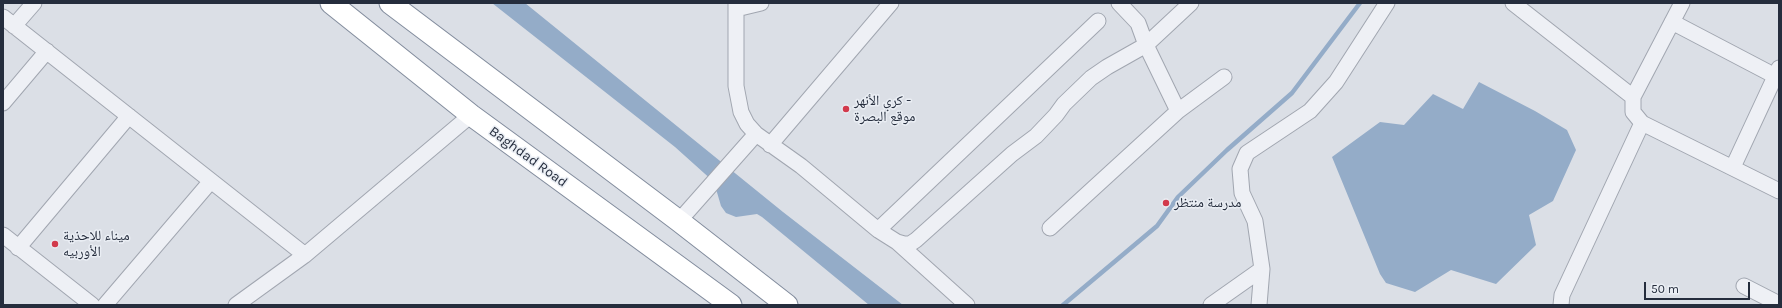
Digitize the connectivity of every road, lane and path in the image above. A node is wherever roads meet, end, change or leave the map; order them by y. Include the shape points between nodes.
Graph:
1 (34, 3) edge
2 (331, 3) edge
3 (390, 3) edge
4 (761, 3) edge
5 (891, 3) edge
6 (1119, 3) edge
7 (1191, 3) edge
8 (1386, 3) edge
9 (1513, 3) edge
10 (1682, 3) edge
11 (736, 6) edge
12 (9, 21) edge
13 (1098, 21) dead end
14 (1672, 22) junction
15 (1146, 45) junction
16 (47, 51) junction
17 (1778, 74) edge
18 (1224, 76) dead end
19 (1633, 97) junction
20 (3, 102) edge
21 (1178, 111) junction
22 (471, 115) junction
23 (129, 116) junction
24 (1642, 123) junction
25 (756, 134) junction
26 (770, 145) junction
27 (1733, 167) junction
28 (211, 181) junction
29 (1779, 190) edge
30 (679, 221) junction
31 (1050, 228) dead end
32 (878, 230) junction
33 (3, 235) edge
34 (897, 242) junction
35 (18, 248) junction
36 (305, 255) junction
37 (1262, 269) junction
38 (1744, 286) dead end
39 (1779, 304) edge
40 (92, 305) edge
41 (105, 305) edge
42 (236, 305) edge
43 (730, 305) edge
44 (787, 305) edge
45 (967, 305) edge
46 (1211, 305) edge
47 (1259, 305) edge
48 (1561, 305) edge

1 - 12 street
2 - 22 highway, Baghdad Road
3 - 30 highway
4 - 11 street
5 - 26 street
6 - 15 street via 1138,23
7 - 15 street
8 - 37 street via 1336,82 1310,111 1247,154 1240,169 1242,193 1255,222
9 - 19 street
10 - 14 street
11 - 25 street via 738,99 747,124
12 - 16 street
13 - 32 street
14 - 17 street
14 - 19 street
15 - 21 street
15 - 34 street via 1106,67 1087,82 1046,126 916,240 910,244
16 - 20 street
16 - 23 street
17 - 27 street
18 - 21 street
19 - 24 street via 1633,112
21 - 31 street
22 - 36 street
22 - 43 highway, Baghdad Road
23 - 28 street
23 - 35 street
24 - 27 street
24 - 48 street via 1562,295
25 - 26 street
25 - 30 street
26 - 32 street via 801,166
27 - 29 street
28 - 36 street
28 - 41 street
30 - 44 highway
32 - 34 street
33 - 35 street
34 - 45 street
35 - 40 street
36 - 42 street
37 - 46 street
37 - 47 street
38 - 39 street

